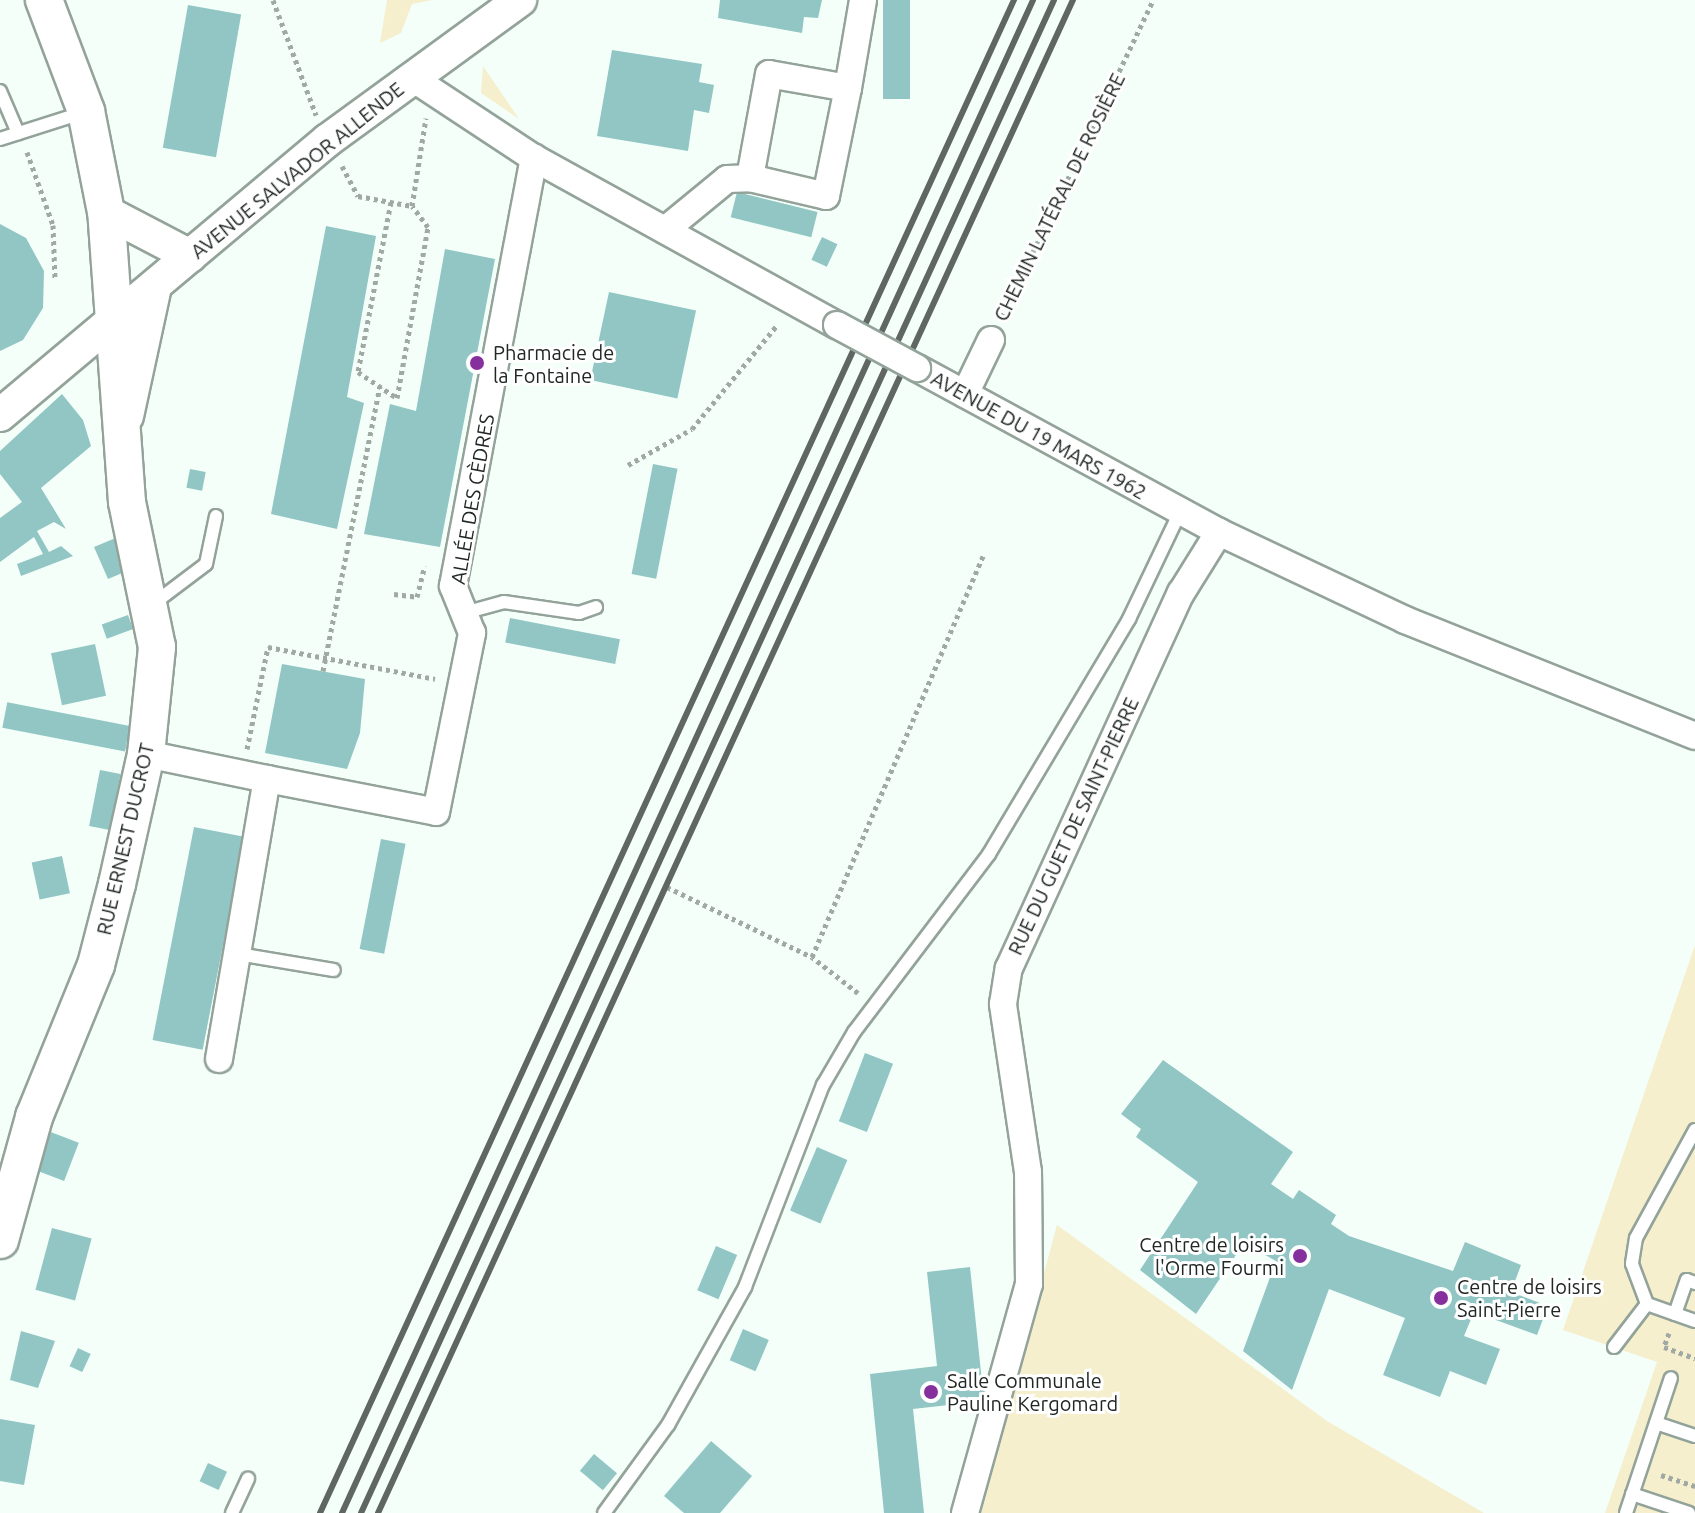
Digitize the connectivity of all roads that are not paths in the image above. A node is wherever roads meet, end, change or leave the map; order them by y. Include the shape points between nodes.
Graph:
1 (44, 0) edge
2 (520, 0) edge
3 (863, 0) edge
4 (411, 77) junction
5 (848, 88) junction
6 (0, 91) edge
7 (86, 111) junction
8 (18, 133) junction
9 (0, 139) edge
10 (534, 158) junction
11 (750, 178) junction
12 (106, 212) junction
13 (665, 230) junction
14 (190, 256) junction
15 (155, 286) junction
16 (116, 318) junction
17 (991, 340) road end
18 (965, 394) junction
19 (0, 415) edge
20 (126, 425) junction
21 (1180, 512) junction
22 (216, 516) dead end
23 (1219, 532) junction
24 (150, 605) junction
25 (596, 607) dead end
26 (464, 613) junction
27 (1695, 736) edge
28 (146, 754) junction
29 (255, 776) junction
30 (238, 954) junction
31 (334, 970) dead end
32 (219, 1059) dead end
33 (1695, 1130) edge
34 (0, 1240) edge
35 (1695, 1283) edge
36 (1647, 1304) junction
37 (1675, 1314) junction
38 (1695, 1321) edge
39 (1614, 1347) dead end
40 (1671, 1378) dead end
41 (1656, 1423) junction
42 (1695, 1436) edge
43 (248, 1479) dead end
44 (1632, 1494) junction
45 (232, 1513) edge
46 (604, 1513) edge
47 (965, 1513) edge
48 (1626, 1513) edge
49 (1689, 1513) edge

1 - 7 main road, RUE ERNEST DUCROT
2 - 4 street, AVENUE SALVADOR ALLENDE
3 - 5 street
4 - 10 street, AVENUE DU 19 MARS 1962
4 - 14 street, AVENUE SALVADOR ALLENDE
5 - 11 street via 769,74
5 - 11 street via 826,196
6 - 8 lane
7 - 8 lane
7 - 12 main road, RUE ERNEST DUCROT
8 - 9 lane
10 - 13 street, AVENUE DU 19 MARS 1962
10 - 26 street, ALLÉE DES CÈDRES via 453,586
11 - 13 street via 727,179
12 - 14 street
12 - 16 main road, RUE ERNEST DUCROT
13 - 18 street, AVENUE DU 19 MARS 1962, bridge
14 - 15 street, AVENUE SALVADOR ALLENDE
15 - 16 street, AVENUE SALVADOR ALLENDE
15 - 20 street
16 - 19 street, AVENUE SALVADOR ALLENDE
16 - 20 main road, RUE ERNEST DUCROT
17 - 18 street, CHEMIN LATÉRAL DE ROSIÈRE
18 - 21 street, AVENUE DU 19 MARS 1962
20 - 24 main road, RUE ERNEST DUCROT via 127,502
21 - 23 street, AVENUE DU 19 MARS 1962
21 - 46 lane via 1129,619 989,854 823,1085 745,1287 668,1425
22 - 24 lane via 206,564
23 - 27 street, AVENUE DU 19 MARS 1962 via 1405,620
23 - 47 street, RUE DU GUET DE SAINT-PIERRE via 1181,593 1009,968 1003,1004 1028,1172 1029,1284
24 - 28 main road, RUE ERNEST DUCROT via 157,647
25 - 26 lane via 579,613 504,602
26 - 29 street, ALLÉE DES CÈDRES via 472,633 436,812
28 - 29 street
28 - 34 main road, RUE ERNEST DUCROT via 96,965 34,1117
29 - 30 street
30 - 31 lane
30 - 32 street
33 - 36 lane via 1636,1238 1632,1264
35 - 37 lane via 1687,1280
36 - 37 lane
36 - 39 lane
37 - 38 lane
40 - 41 lane
41 - 42 lane
41 - 44 lane
43 - 45 lane
44 - 48 lane
44 - 49 lane

